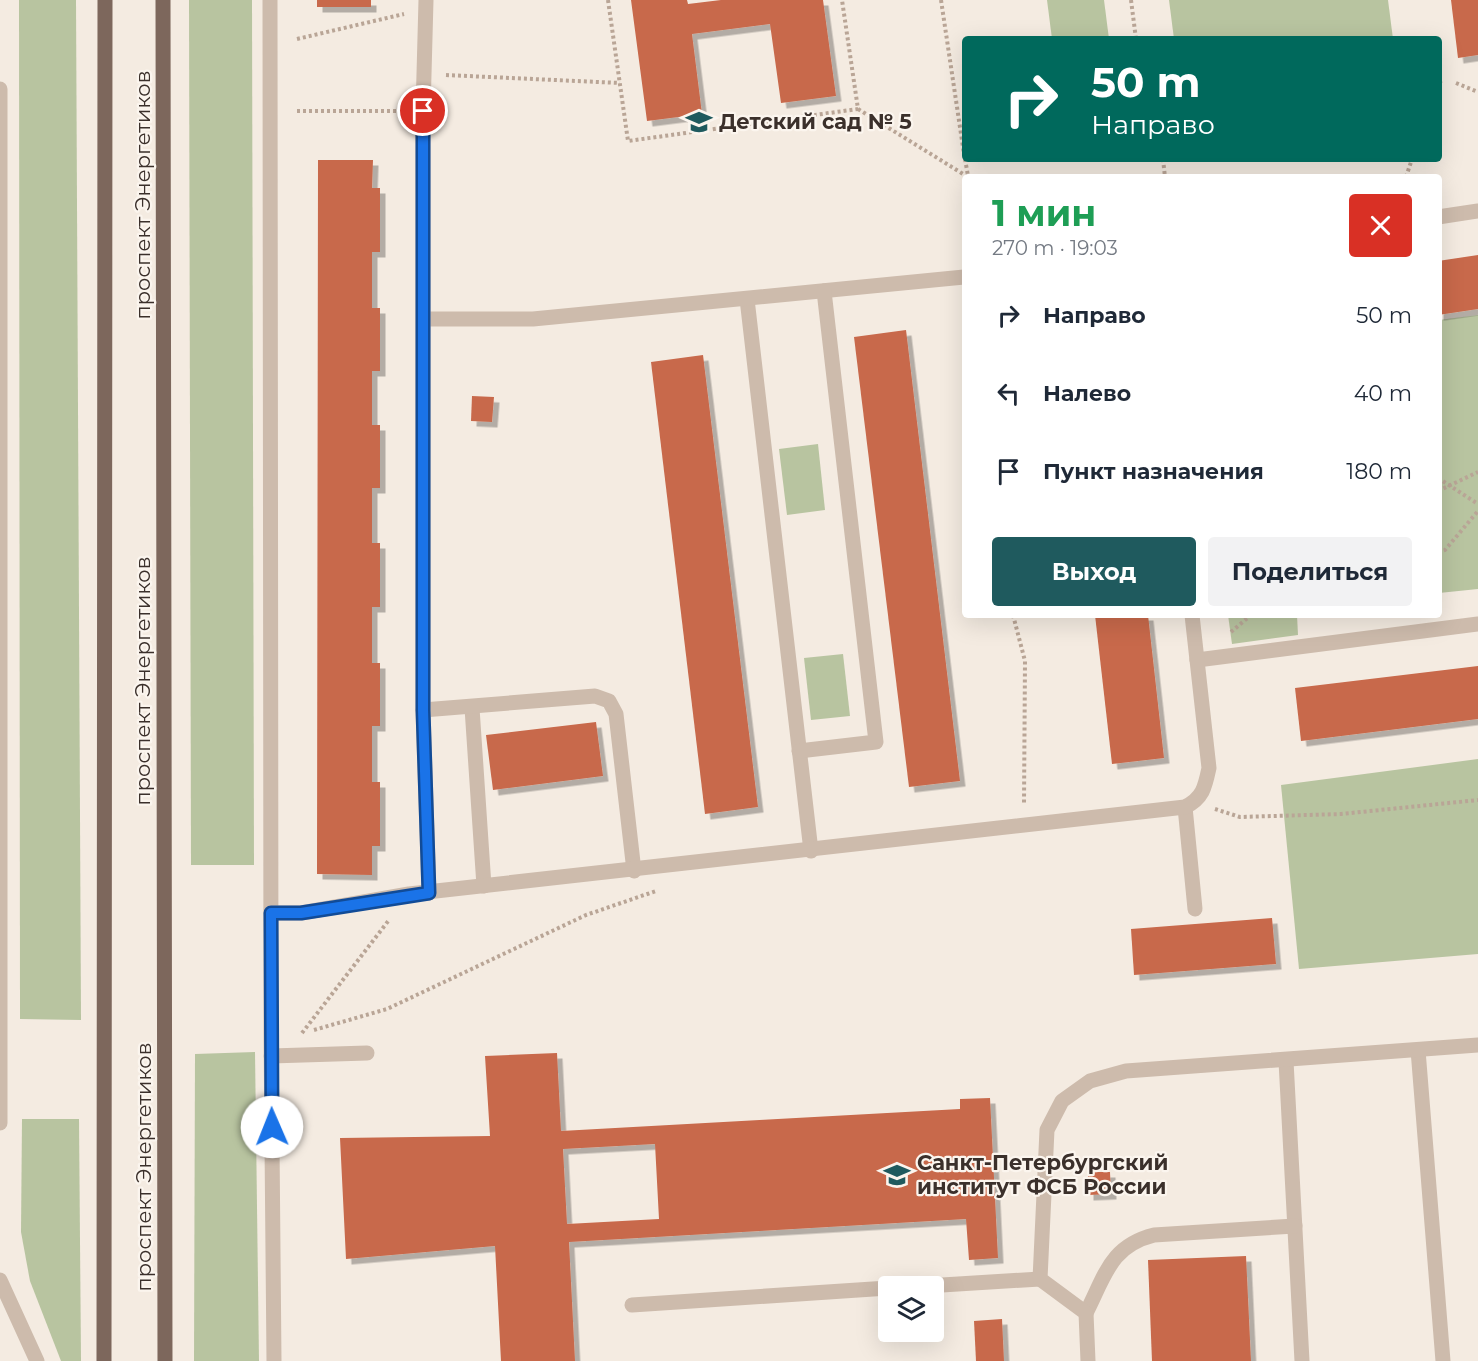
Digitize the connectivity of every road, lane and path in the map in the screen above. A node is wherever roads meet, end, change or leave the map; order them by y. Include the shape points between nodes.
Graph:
1 (105, 0) edge
2 (164, 0) edge
3 (270, 0) edge
4 (608, 0) edge
5 (842, 0) edge
6 (941, 0) edge
7 (1131, 0) edge
8 (426, 4) edge
9 (1136, 36) edge
10 (297, 39) dead end
11 (424, 74) junction
12 (620, 83) junction
13 (1456, 83) dead end
14 (0, 89) edge
15 (1478, 92) edge
16 (858, 110) junction
17 (297, 111) dead end
18 (423, 111) junction
19 (962, 141) edge
20 (963, 174) edge
21 (1478, 211) edge
22 (1442, 216) edge
23 (962, 277) edge
24 (824, 291) junction
25 (747, 299) junction
26 (425, 319) junction
27 (1478, 472) edge
28 (1442, 481) edge
29 (1450, 486) junction
30 (1, 488) edge
31 (1442, 489) edge
32 (1478, 504) edge
33 (1478, 511) edge
34 (1442, 551) edge
35 (1014, 618) edge
36 (1192, 618) edge
37 (1478, 624) edge
38 (1197, 660) junction
39 (472, 708) junction
40 (423, 710) junction
41 (799, 751) junction
42 (1478, 800) edge
43 (1190, 805) junction
44 (1024, 826) junction
45 (811, 851) junction
46 (634, 871) junction
47 (484, 886) junction
48 (662, 889) dead end
49 (429, 893) junction
50 (409, 894) junction
51 (1196, 909) dead end
52 (271, 913) junction
53 (1, 959) edge
54 (1478, 1045) edge
55 (1418, 1050) junction
56 (367, 1053) dead end
57 (271, 1056) junction
58 (1286, 1061) junction
59 (0, 1123) edge
60 (1295, 1226) junction
61 (1040, 1279) junction
62 (0, 1280) edge
63 (944, 1285) edge
64 (878, 1289) edge
65 (632, 1305) dead end
66 (1086, 1313) junction
67 (37, 1361) edge
68 (104, 1361) edge
69 (165, 1361) edge
70 (274, 1361) edge
71 (1088, 1361) edge
72 (1302, 1361) edge
73 (1443, 1361) edge

1 - 68 main road, проспект Энергетиков
2 - 69 main road, проспект Энергетиков
3 - 52 street
4 - 12 path
5 - 16 path
6 - 19 path
7 - 9 path
8 - 10 path
8 - 11 street
11 - 12 path
11 - 18 street
12 - 16 path via 628,141
13 - 15 path
14 - 30 street
16 - 20 path
17 - 18 path
18 - 26 street
21 - 22 street
23 - 24 street
24 - 25 street
24 - 41 street via 876,742
25 - 26 street via 533,319
25 - 41 street
26 - 40 street
27 - 29 path
28 - 29 path
29 - 31 path
29 - 32 path
30 - 53 street
33 - 34 path
35 - 44 path via 1025,661
36 - 38 street
37 - 38 street
38 - 43 street via 1209,768 1204,792
39 - 40 street
39 - 46 street via 595,696 609,701 616,714
39 - 47 street
40 - 49 street
41 - 45 street
42 - 43 path via 1341,814 1240,817
43 - 44 street
43 - 51 street
44 - 45 street
45 - 46 street
46 - 47 street
47 - 49 street
48 - 50 path via 586,915 387,1010 301,1034
49 - 50 street
50 - 52 street via 301,913
52 - 57 street
53 - 59 street
54 - 55 street
55 - 58 street
55 - 73 street
56 - 57 street
57 - 70 street
58 - 60 street
58 - 61 street via 1126,1071 1090,1081 1062,1101 1047,1130
60 - 66 street via 1154,1235 1133,1240 1117,1253
60 - 72 street
61 - 63 street
61 - 66 street
62 - 67 street
64 - 65 street
66 - 71 street

